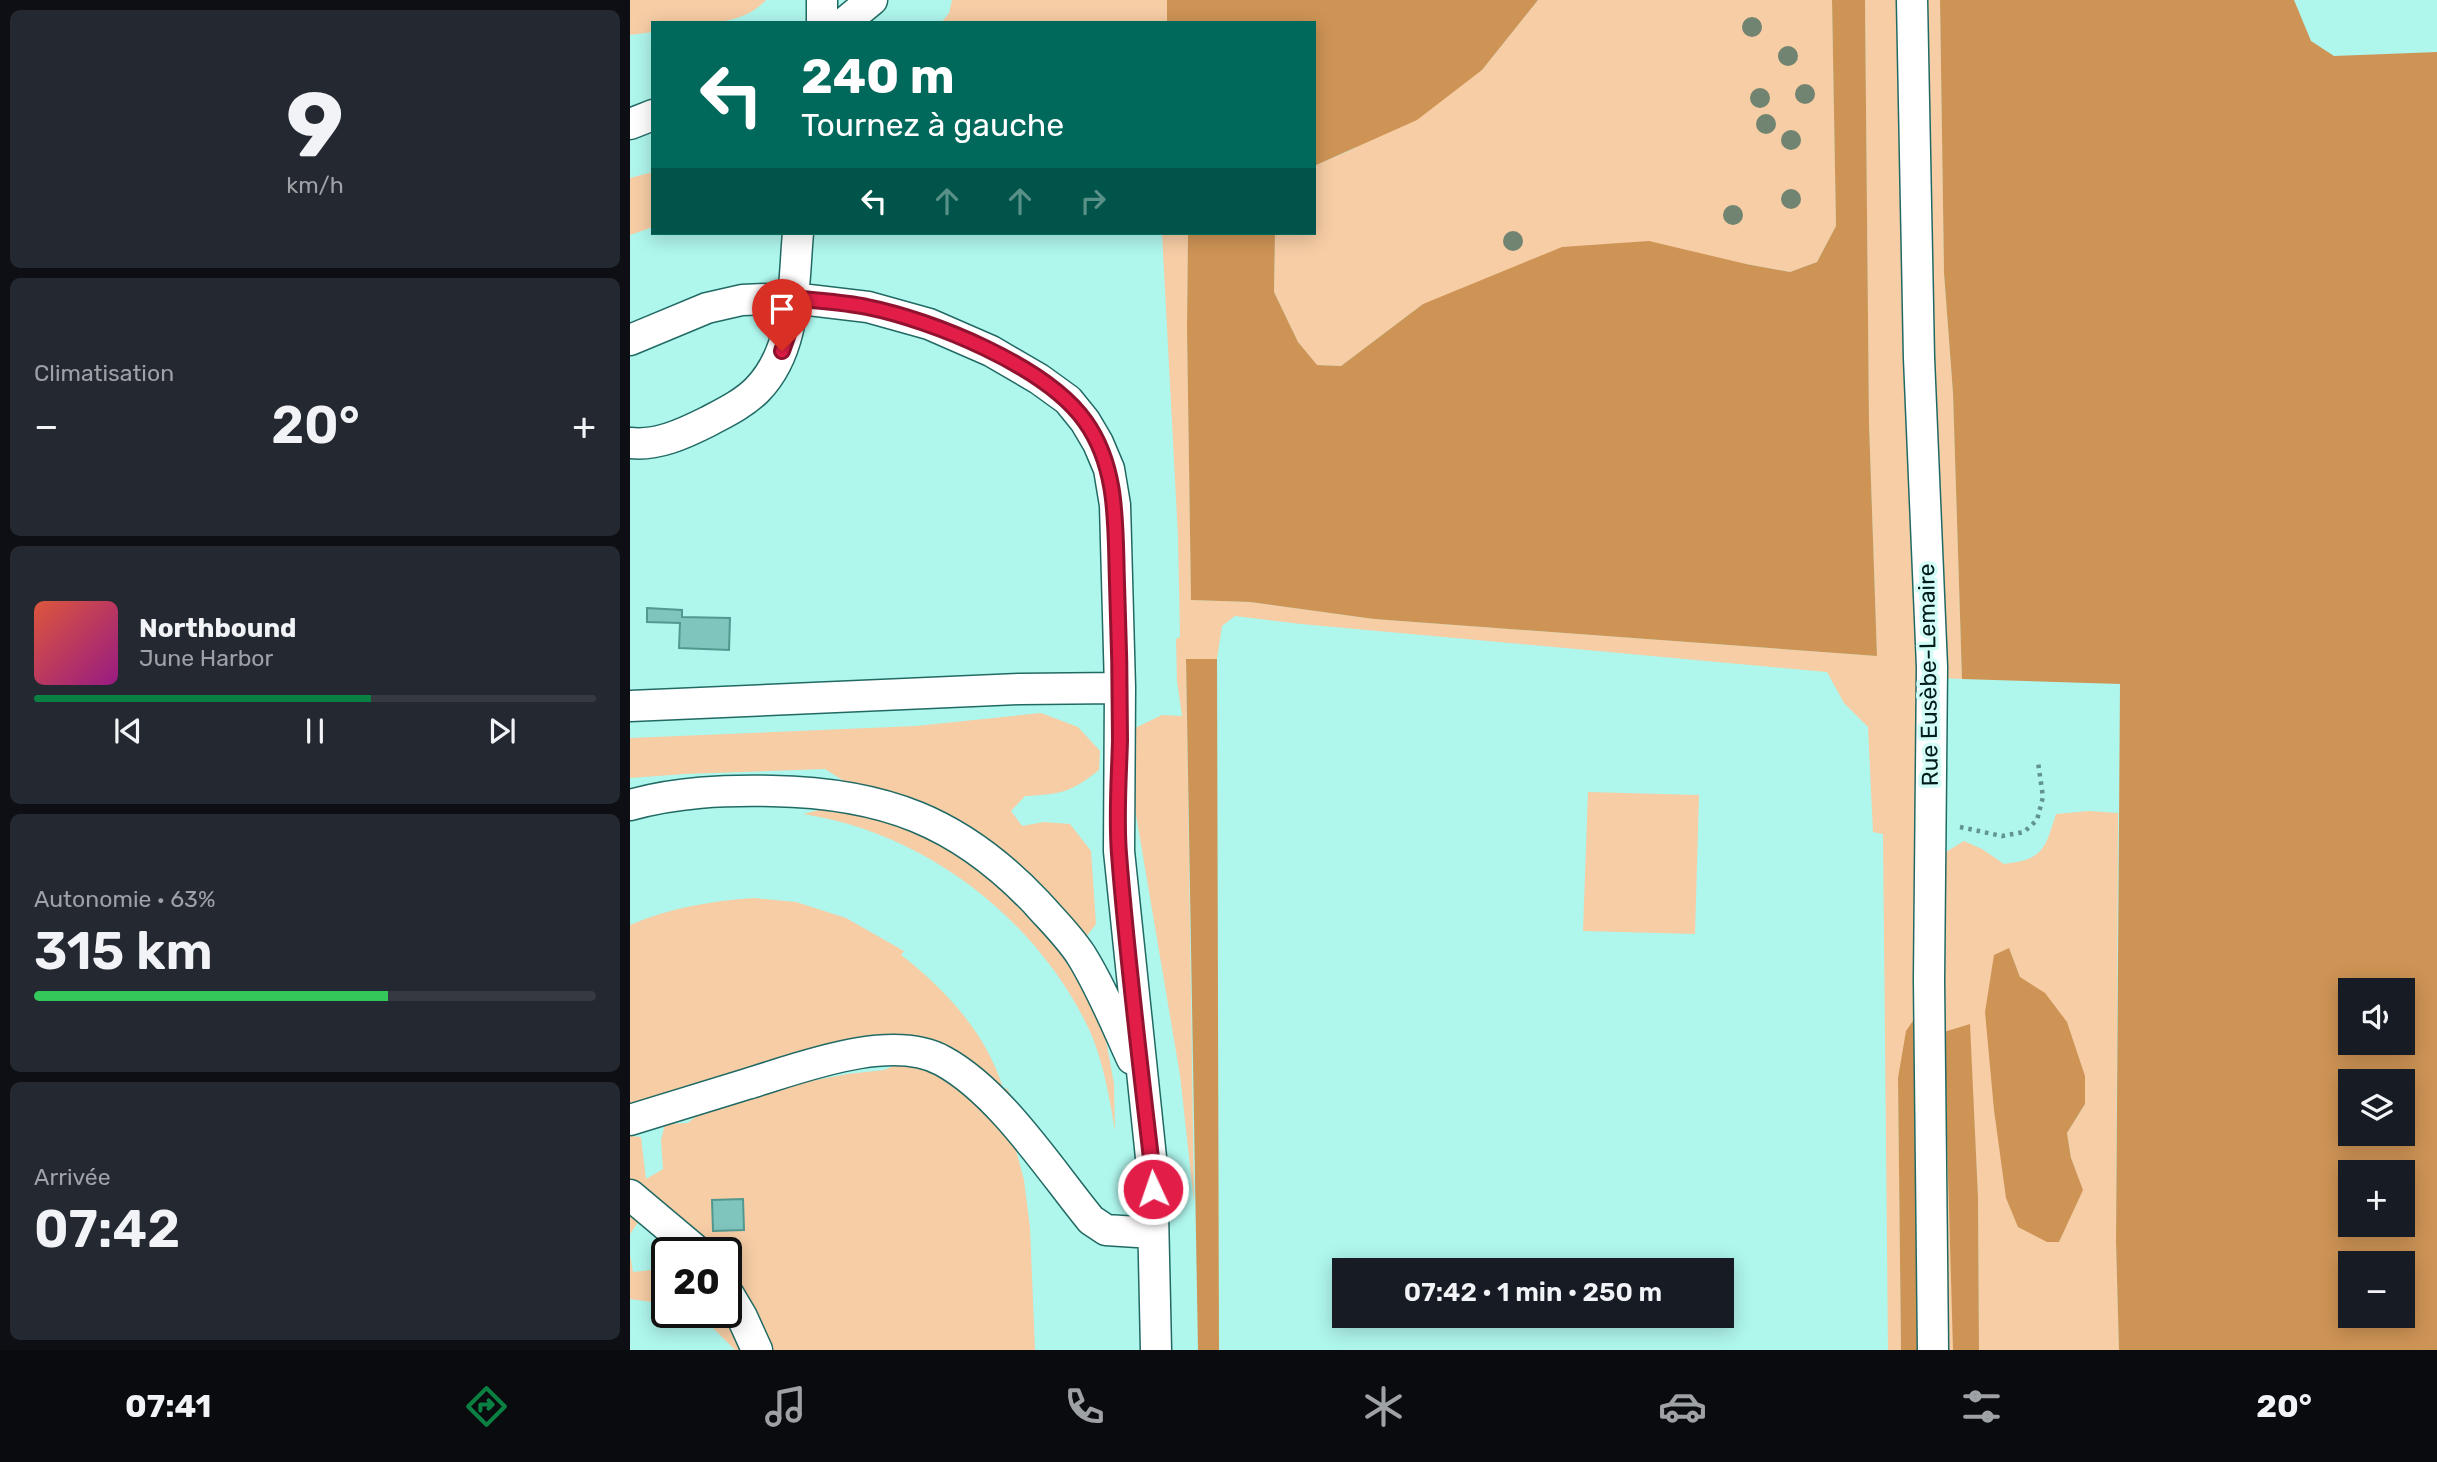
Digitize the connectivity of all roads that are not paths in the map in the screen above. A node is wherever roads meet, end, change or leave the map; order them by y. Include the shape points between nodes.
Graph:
1 (821, 0) edge
2 (872, 0) edge
3 (1912, 0) edge
4 (822, 21) edge
5 (846, 21) edge
6 (651, 116) edge
7 (630, 124) edge
8 (798, 235) edge
9 (792, 298) junction
10 (630, 340) edge
11 (630, 443) edge
12 (1120, 688) junction
13 (630, 706) edge
14 (630, 804) edge
15 (1143, 1085) junction
16 (630, 1120) edge
17 (630, 1195) edge
18 (1153, 1233) junction
19 (680, 1237) edge
20 (742, 1317) edge
21 (757, 1350) edge
22 (1156, 1350) edge
23 (1933, 1350) edge

1 - 4 lane
2 - 5 lane
3 - 23 lane, Rue Eusèbe-Lemaire via 1919,371 1931,667
6 - 7 lane
8 - 9 lane
9 - 10 lane via 742,300 707,309
9 - 11 lane via 788,334 775,369 756,392 684,434
9 - 12 lane via 868,307 929,324 992,351 1068,400 1098,443 1115,505
12 - 13 lane
12 - 15 lane via 1119,851
14 - 15 lane via 717,790 809,792 859,798 951,832 992,859 1080,953
15 - 18 lane
16 - 18 lane via 827,1059 887,1050 915,1051 942,1060 992,1100 1091,1220 1107,1230
17 - 19 lane
18 - 22 lane
20 - 21 lane

